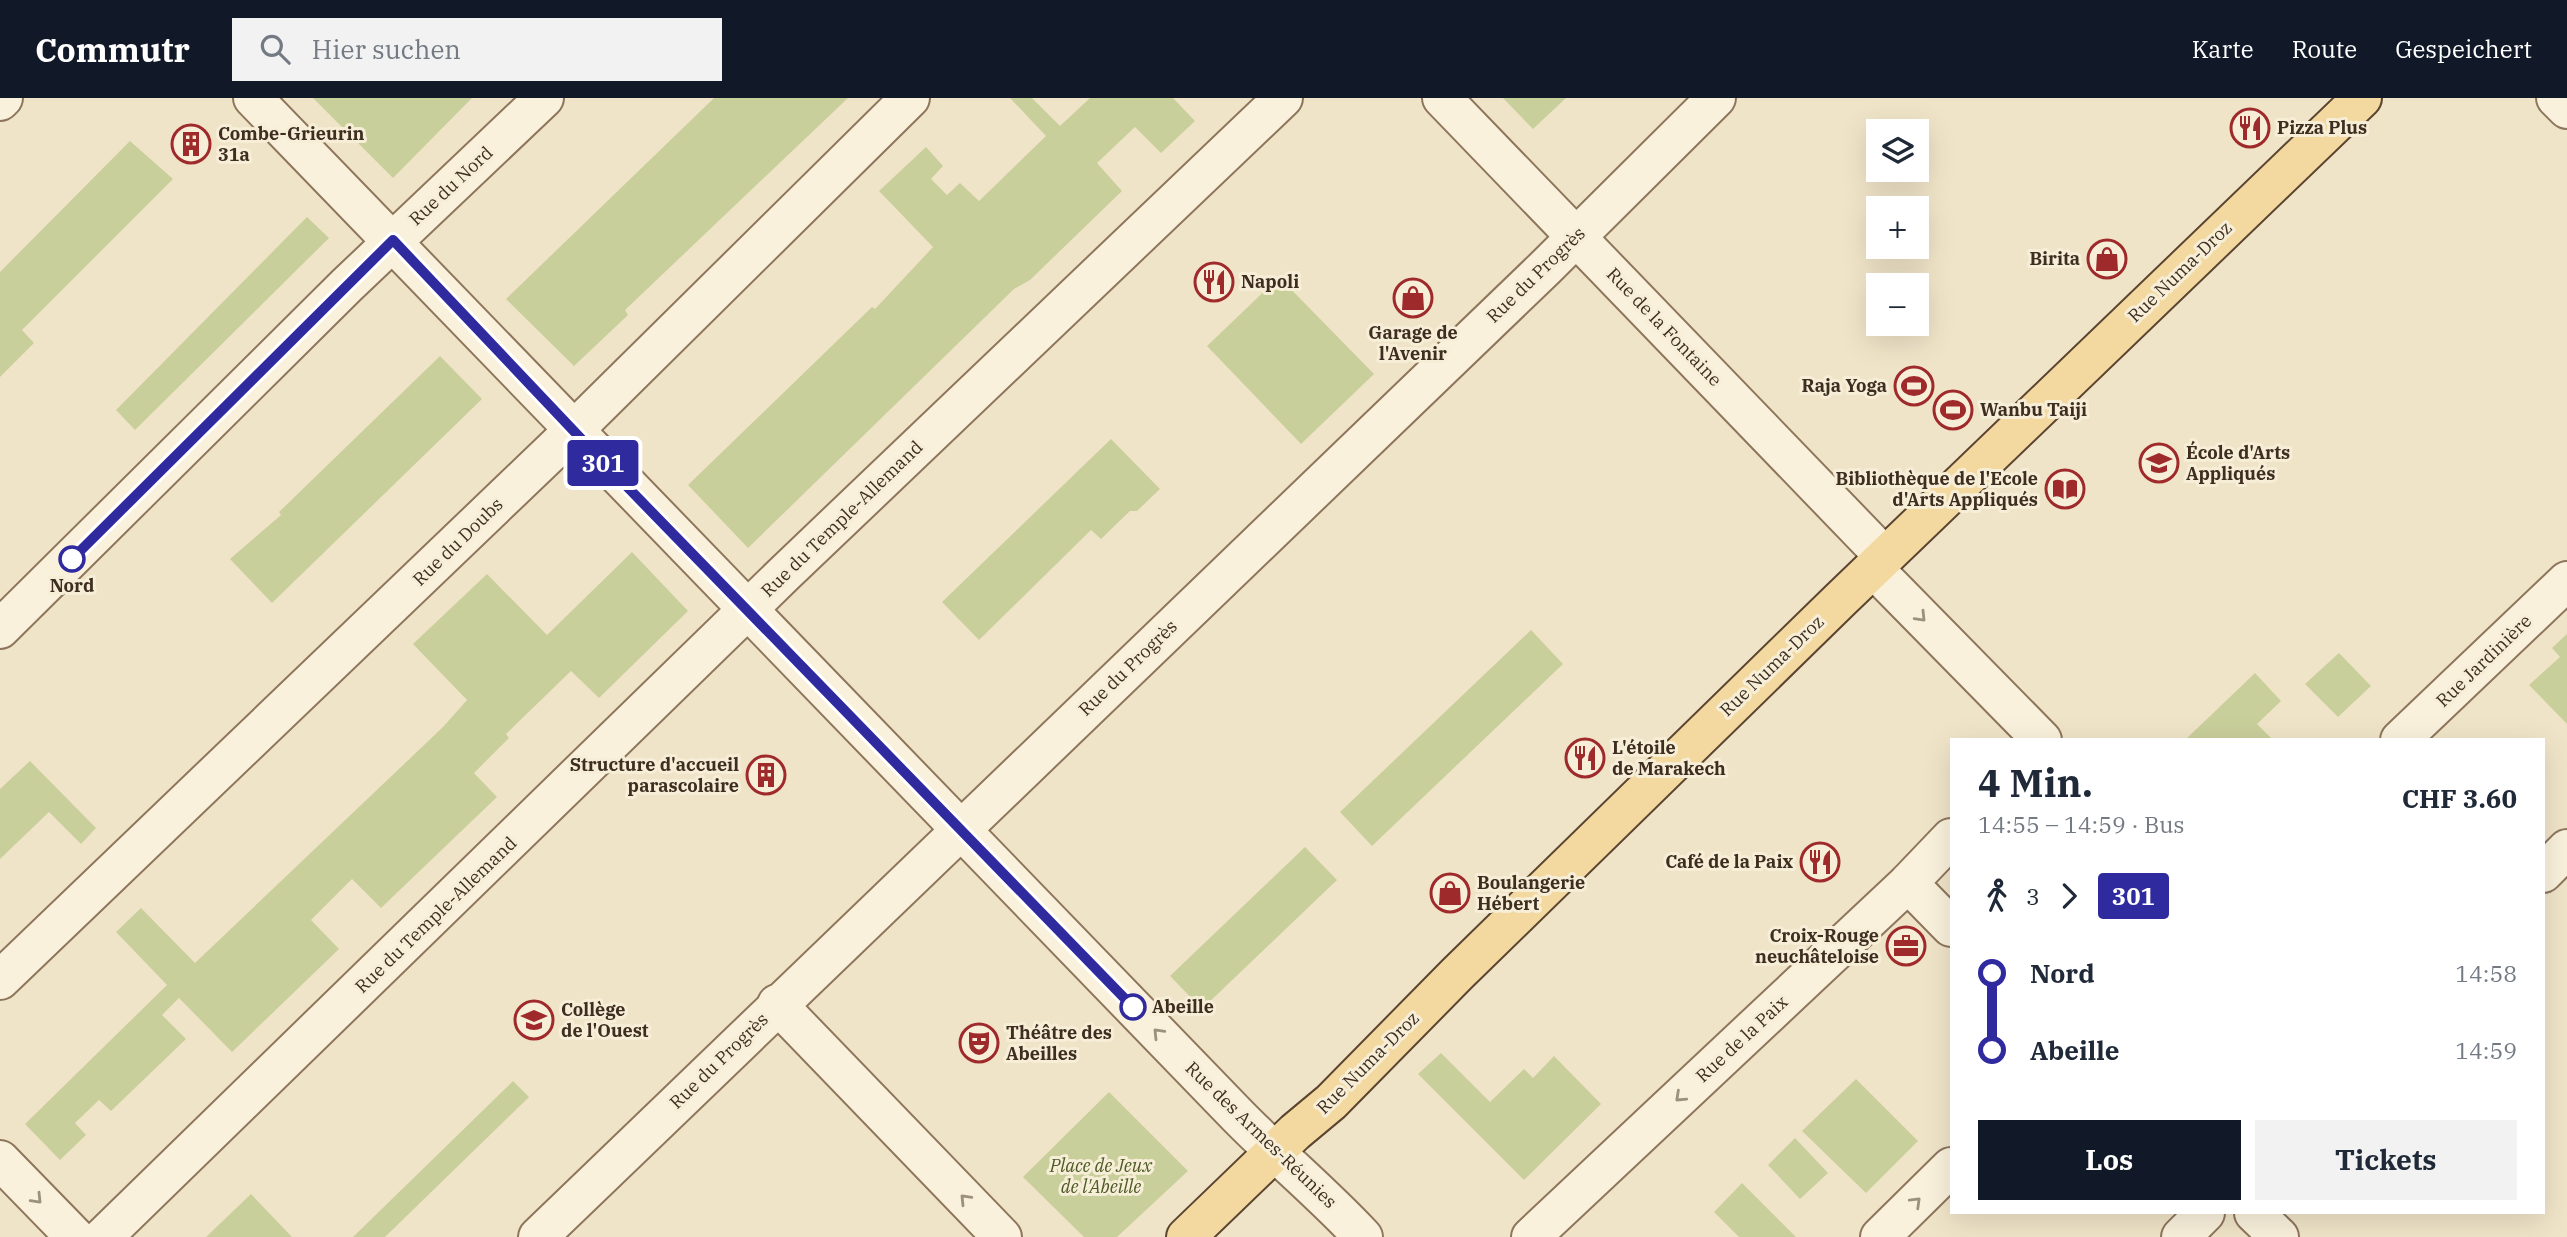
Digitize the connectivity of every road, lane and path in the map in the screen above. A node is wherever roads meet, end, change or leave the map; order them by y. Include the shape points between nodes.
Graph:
1 (253, 98) edge
2 (544, 98) edge
3 (910, 98) edge
4 (1283, 98) edge
5 (1442, 98) edge
6 (1716, 98) edge
7 (2362, 98) edge
8 (2556, 98) edge
9 (2567, 109) edge
10 (1577, 237) junction
11 (393, 240) junction
12 (573, 431) junction
13 (1879, 563) junction
14 (2567, 581) edge
15 (747, 611) junction
16 (0, 629) edge
17 (2040, 738) edge
18 (2402, 738) edge
19 (961, 829) junction
20 (1950, 839) edge
21 (2567, 849) edge
22 (2545, 871) edge
23 (1908, 883) junction
24 (1950, 926) edge
25 (0, 980) edge
26 (777, 1004) junction
27 (1274, 1152) junction
28 (0, 1160) edge
29 (1950, 1168) edge
30 (2204, 1214) edge
31 (2255, 1214) edge
32 (75, 1237) edge
33 (103, 1237) edge
34 (538, 1237) edge
35 (1002, 1237) edge
36 (1186, 1237) edge
37 (1363, 1237) edge
38 (1531, 1237) edge
39 (1880, 1237) edge
40 (2181, 1237) edge
41 (2279, 1237) edge

1 - 11 street, Rue des Armes-Réunies
2 - 11 street, Rue du Nord
3 - 12 street, Rue du Doubs
4 - 15 street, Rue du Temple-Allemand
5 - 10 street, Rue de la Fontaine
6 - 10 street, Rue du Progrès
7 - 13 main road, Rue Numa-Droz
8 - 9 street
10 - 13 street, Rue de la Fontaine
10 - 19 street, Rue du Progrès
11 - 12 street, Rue des Armes-Réunies
11 - 16 street, Rue du Nord
12 - 15 street, Rue des Armes-Réunies
12 - 25 street, Rue du Doubs
13 -> 17 street, Rue de la Fontaine
13 - 27 main road, Rue Numa-Droz via 1331,1102
14 - 18 street, Rue Jardinière
15 - 19 street, Rue des Armes-Réunies
15 - 33 street, Rue du Temple-Allemand
19 - 26 street, Rue du Progrès
27 -> 19 street, Rue des Armes-Réunies
20 - 23 street, Rue de la Paix
21 - 22 street
23 - 24 street
23 -> 38 street, Rue de la Paix
26 - 34 street, Rue du Progrès
35 -> 26 street
27 - 36 main road, Rue Numa-Droz
27 - 37 street, Rue des Armes-Réunies via 1317,1188
28 -> 32 street
39 -> 29 street
30 - 40 street
31 - 41 street

